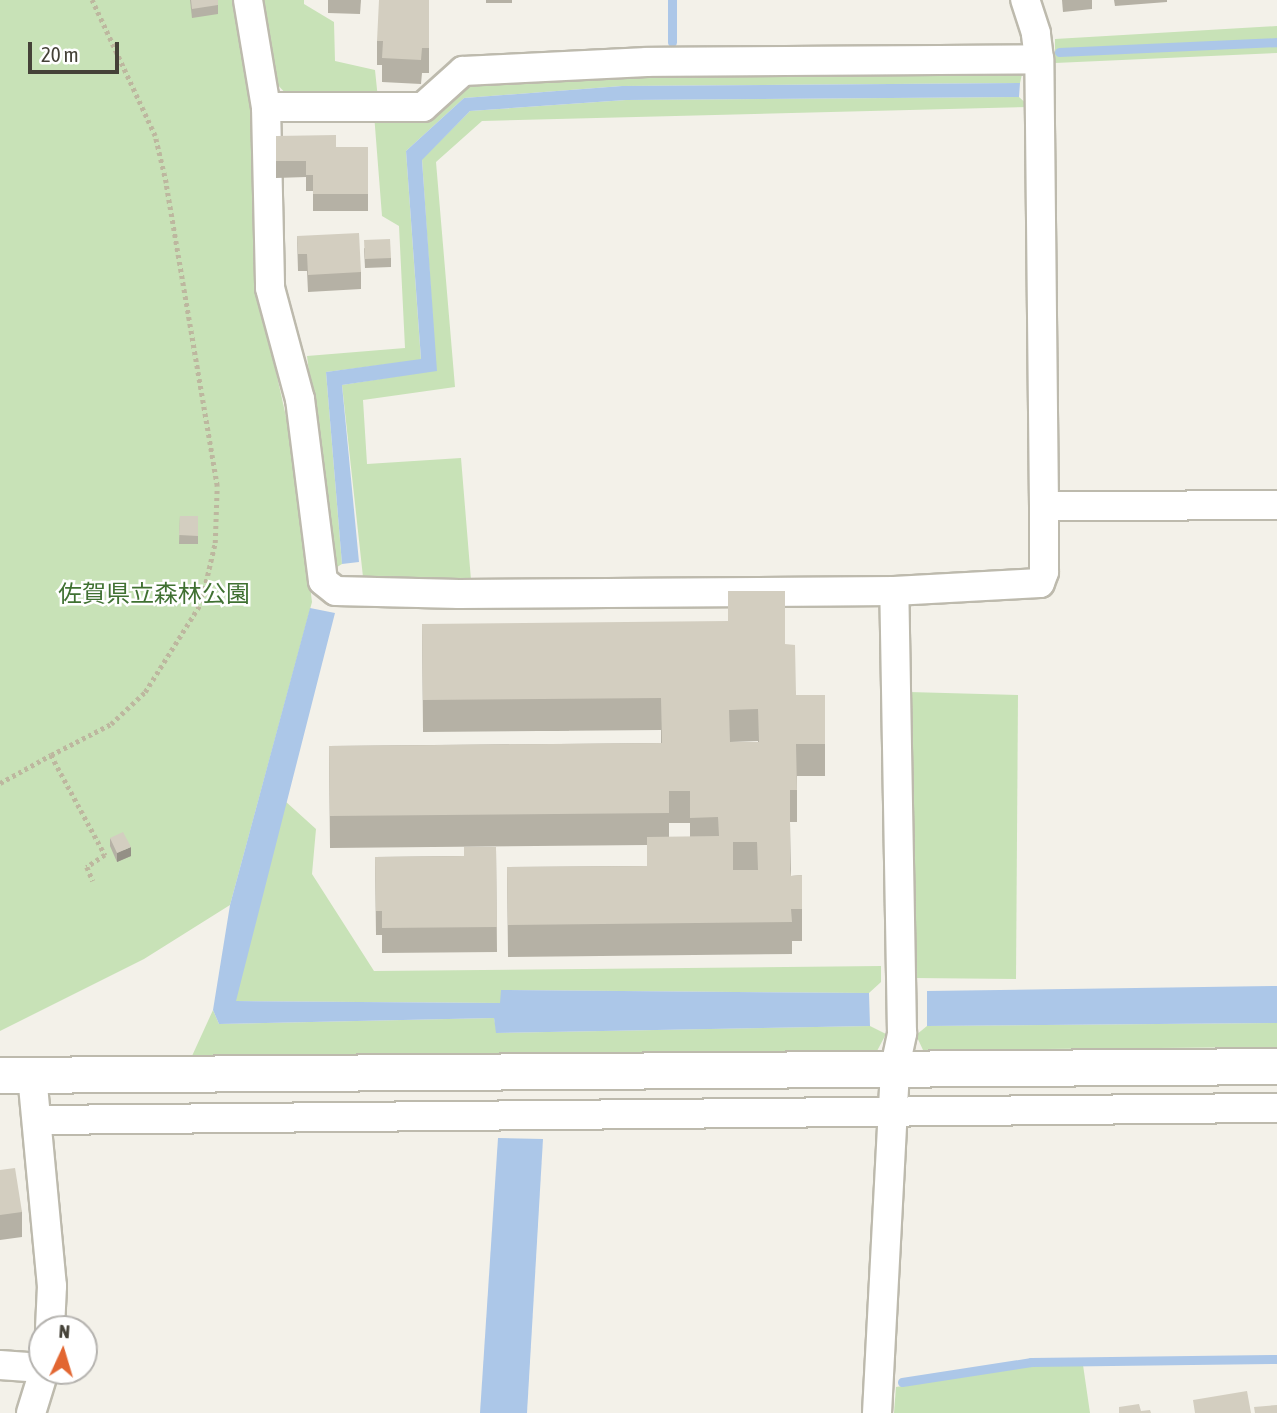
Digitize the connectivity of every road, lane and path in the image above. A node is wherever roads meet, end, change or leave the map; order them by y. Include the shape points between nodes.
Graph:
1 (92, 0) edge
2 (248, 0) edge
3 (1024, 0) edge
4 (1039, 59) junction
5 (266, 107) junction
6 (1277, 505) edge
7 (1044, 506) junction
8 (894, 591) junction
9 (51, 755) junction
10 (0, 783) edge
11 (93, 881) dead end
12 (1277, 1066) edge
13 (895, 1067) junction
14 (16, 1075) edge
15 (1277, 1108) edge
16 (893, 1113) junction
17 (40, 1120) junction
18 (51, 1315) edge
19 (0, 1365) edge
20 (28, 1368) edge
21 (39, 1385) edge
22 (31, 1413) edge
23 (877, 1413) edge

1 - 9 path via 155,136 166,183 217,486 215,532 201,603 145,692 111,724
2 - 5 street
3 - 4 street
4 - 5 street via 647,62 463,71 423,107
4 - 7 street
5 - 8 street via 270,288 300,399 323,581 336,591 446,594
6 - 7 street
7 - 8 street via 1040,583
8 - 13 street via 902,1034
9 - 10 path
9 - 11 path via 105,855 87,867
12 - 13 street
13 - 14 street
13 - 16 street
14 - 17 street
15 - 16 street
16 - 17 street
16 - 23 street
17 - 18 street
19 - 20 street
21 - 22 street

